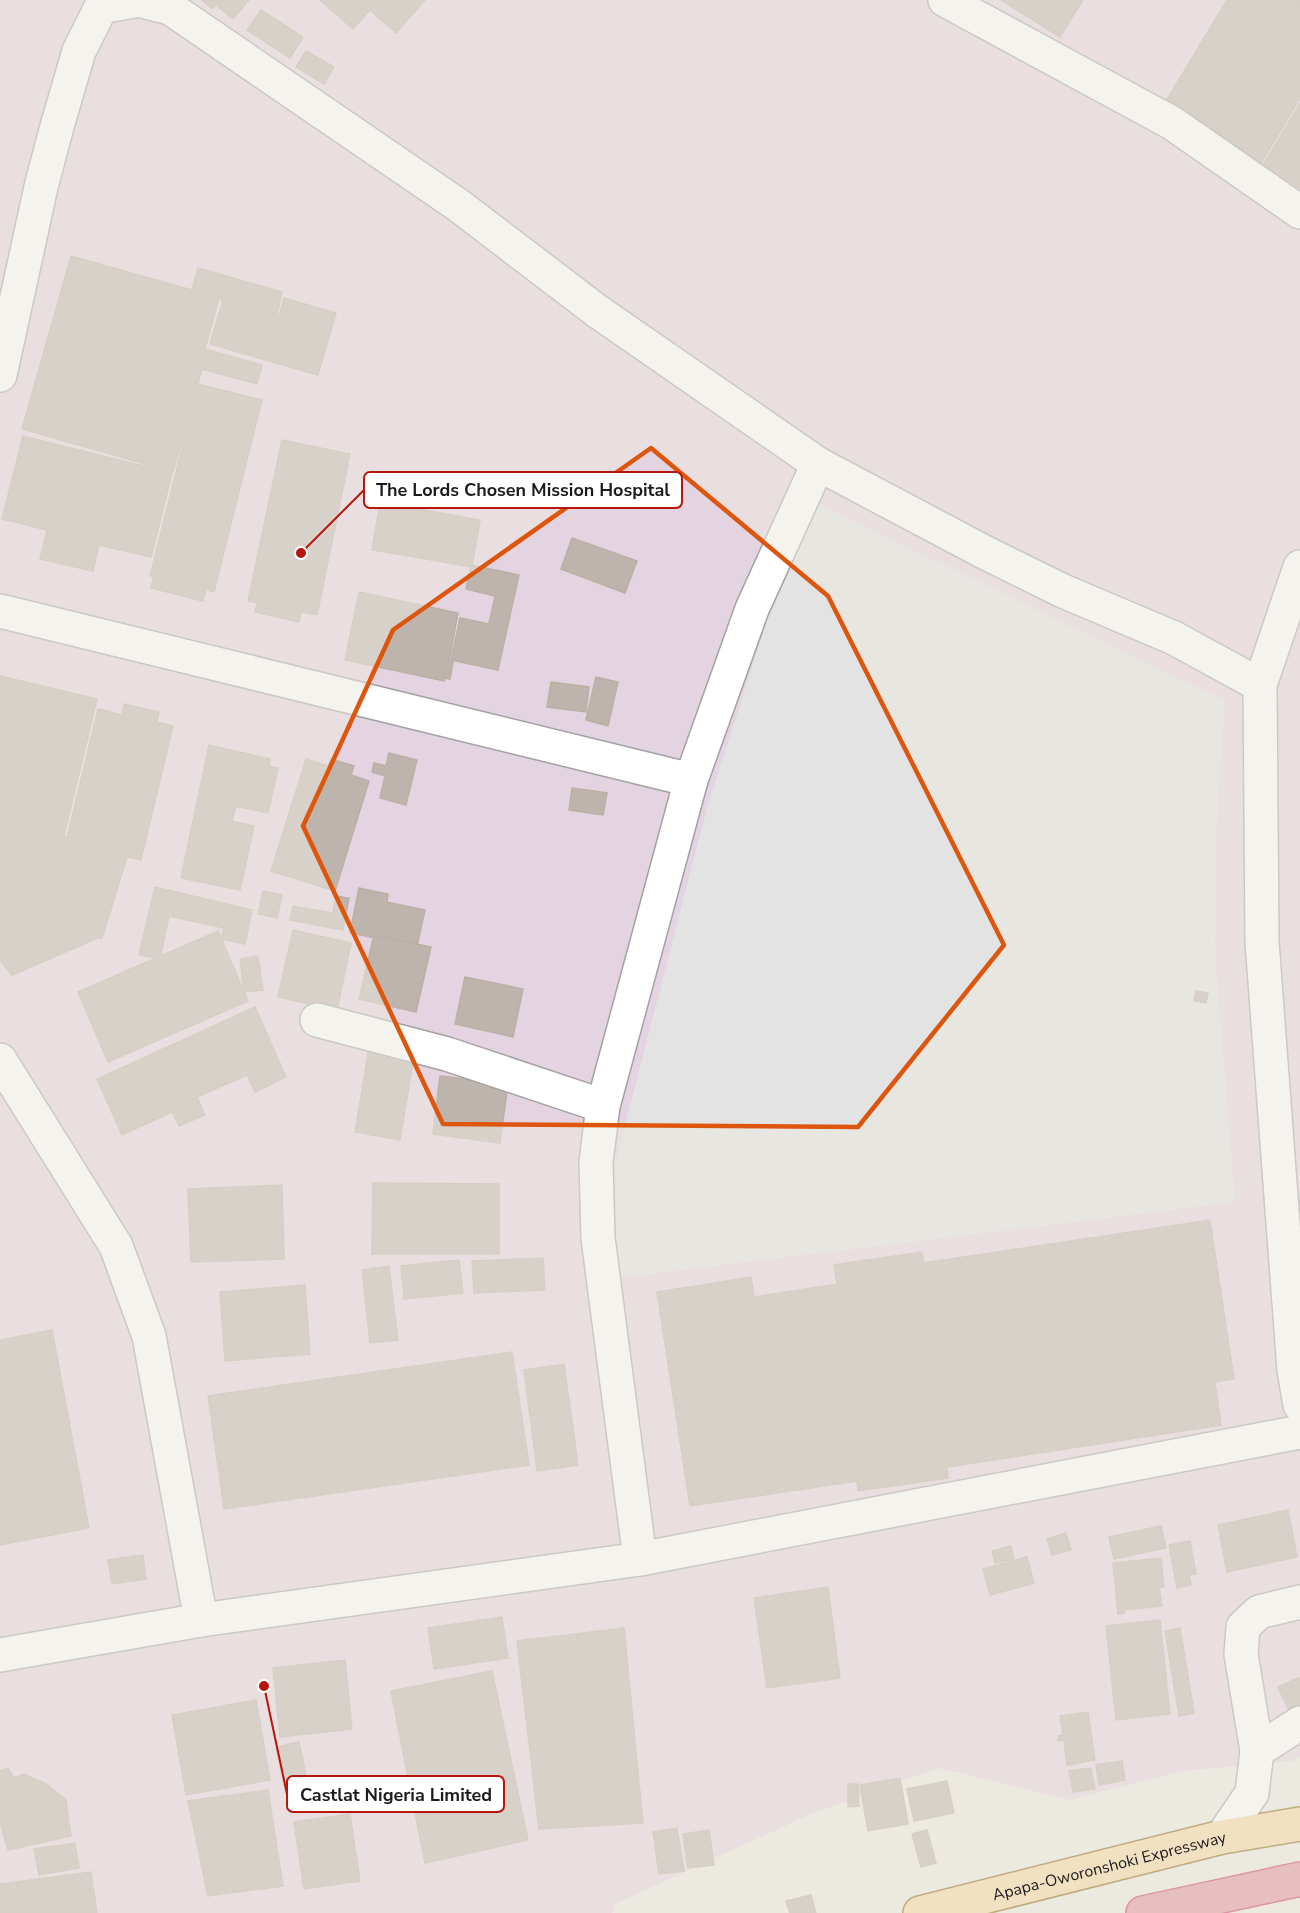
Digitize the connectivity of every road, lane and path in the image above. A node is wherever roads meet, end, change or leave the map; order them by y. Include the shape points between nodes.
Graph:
1 (139, 0) edge
2 (945, 0) edge
3 (1300, 212) edge
4 (0, 375) edge
5 (818, 464) junction
6 (1300, 567) edge
7 (0, 611) edge
8 (1260, 685) junction
9 (691, 780) junction
10 (317, 1020) dead end
11 (0, 1060) edge
12 (603, 1106) junction
13 (1300, 1405) edge
14 (1300, 1432) edge
15 (640, 1559) junction
16 (1300, 1602) edge
17 (201, 1620) junction
18 (0, 1655) edge
19 (1300, 1723) edge
20 (1257, 1751) junction
21 (1300, 1824) edge
22 (1222, 1837) junction
23 (1300, 1879) edge
24 (920, 1913) edge
25 (1143, 1913) edge

1 - 4 lane via 101,7 79,51 41,187
1 - 5 lane via 170,8 192,22 458,205 597,311
2 - 3 lane via 1172,123
5 - 8 lane via 984,552 1174,639
5 - 9 lane via 753,609
6 - 8 lane
7 - 9 lane
8 - 13 lane via 1262,942 1294,1370
9 - 12 lane
10 - 12 lane via 447,1054
11 - 17 lane via 116,1246 149,1336
12 - 15 lane via 596,1162 598,1238
14 - 15 lane
15 - 17 lane
16 - 20 lane via 1259,1612 1243,1627 1241,1654
17 - 18 lane
19 - 20 lane
20 - 22 lane via 1252,1793
21 - 22 main road, Apapa-Oworonshoki Expressway
22 - 24 main road, Apapa-Oworonshoki Expressway
23 - 25 highway

